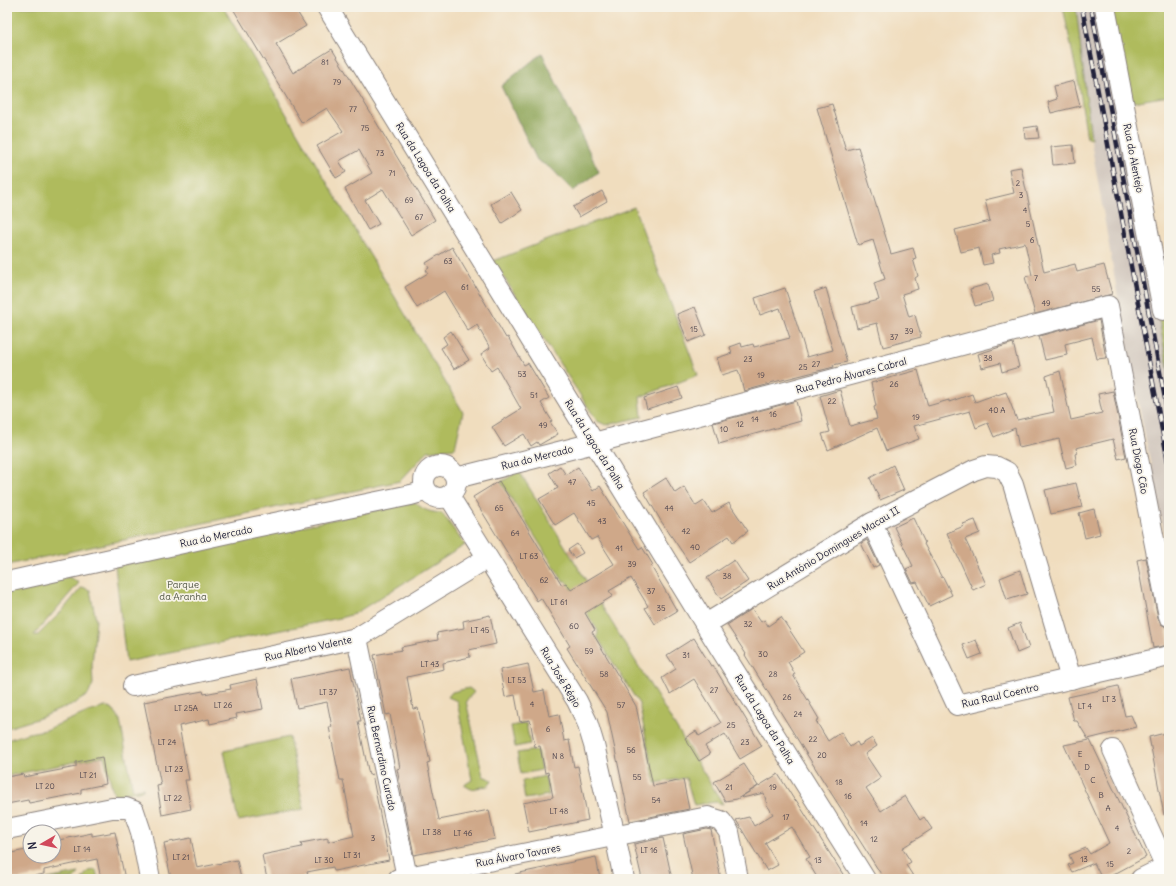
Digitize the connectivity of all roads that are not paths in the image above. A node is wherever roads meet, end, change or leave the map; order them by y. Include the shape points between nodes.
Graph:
1 (327, 7) edge
2 (1105, 7) edge
3 (1108, 306) joint
4 (1166, 310) edge
5 (594, 442) junction
6 (452, 487) junction
7 (425, 489) junction
8 (872, 523) junction
9 (488, 558) junction
10 (7, 582) edge
11 (1169, 616) edge
12 (706, 624) junction
13 (357, 638) junction
14 (1169, 656) edge
15 (1071, 679) junction
16 (133, 686) dead end
17 (1113, 750) dead end
18 (7, 830) edge
19 (615, 836) junction
20 (1168, 870) edge
21 (402, 878) edge
22 (150, 879) edge
23 (624, 879) edge
24 (738, 879) edge
25 (865, 879) edge
26 (1142, 879) edge

1 - 5 street, Rua da Lagoa da Palha
2 - 4 street, Rua do Alentejo
3 - 5 street, Rua Pedro Álvares Cabral
3 - 11 street, Rua Diogo Cão
5 - 6 street, Rua do Mercado
5 - 12 street, Rua da Lagoa da Palha
6 - 7 street via 444,498 433,497
6 - 7 street via 454,473 440,466 426,473
6 - 9 street, Rua José Régio
7 - 10 street, Rua do Mercado via 411,496
8 - 12 street, Rua António Domingues Macau II
8 - 15 street, Rua Raul Coentro via 957,705
8 - 15 street, Rua António Domingues Macau II via 974,470 986,466 997,467 1006,472 1013,484
9 - 13 street, Rua Alberto Valente
9 - 19 street, Rua José Régio via 577,701 587,722
12 - 25 street, Rua da Lagoa da Palha
13 - 16 street, Rua Alberto Valente
13 - 21 street, Rua Bernardino Curado
14 - 15 street, Rua Raul Coentro
17 - 20 street
18 - 22 street via 112,808 126,808 134,811 141,832
19 - 21 street, Rua Álvaro Tavares
19 - 23 street, Rua José Régio
19 - 24 street, Rua Álvaro Tavares via 708,817 721,821 729,832
20 - 26 street

